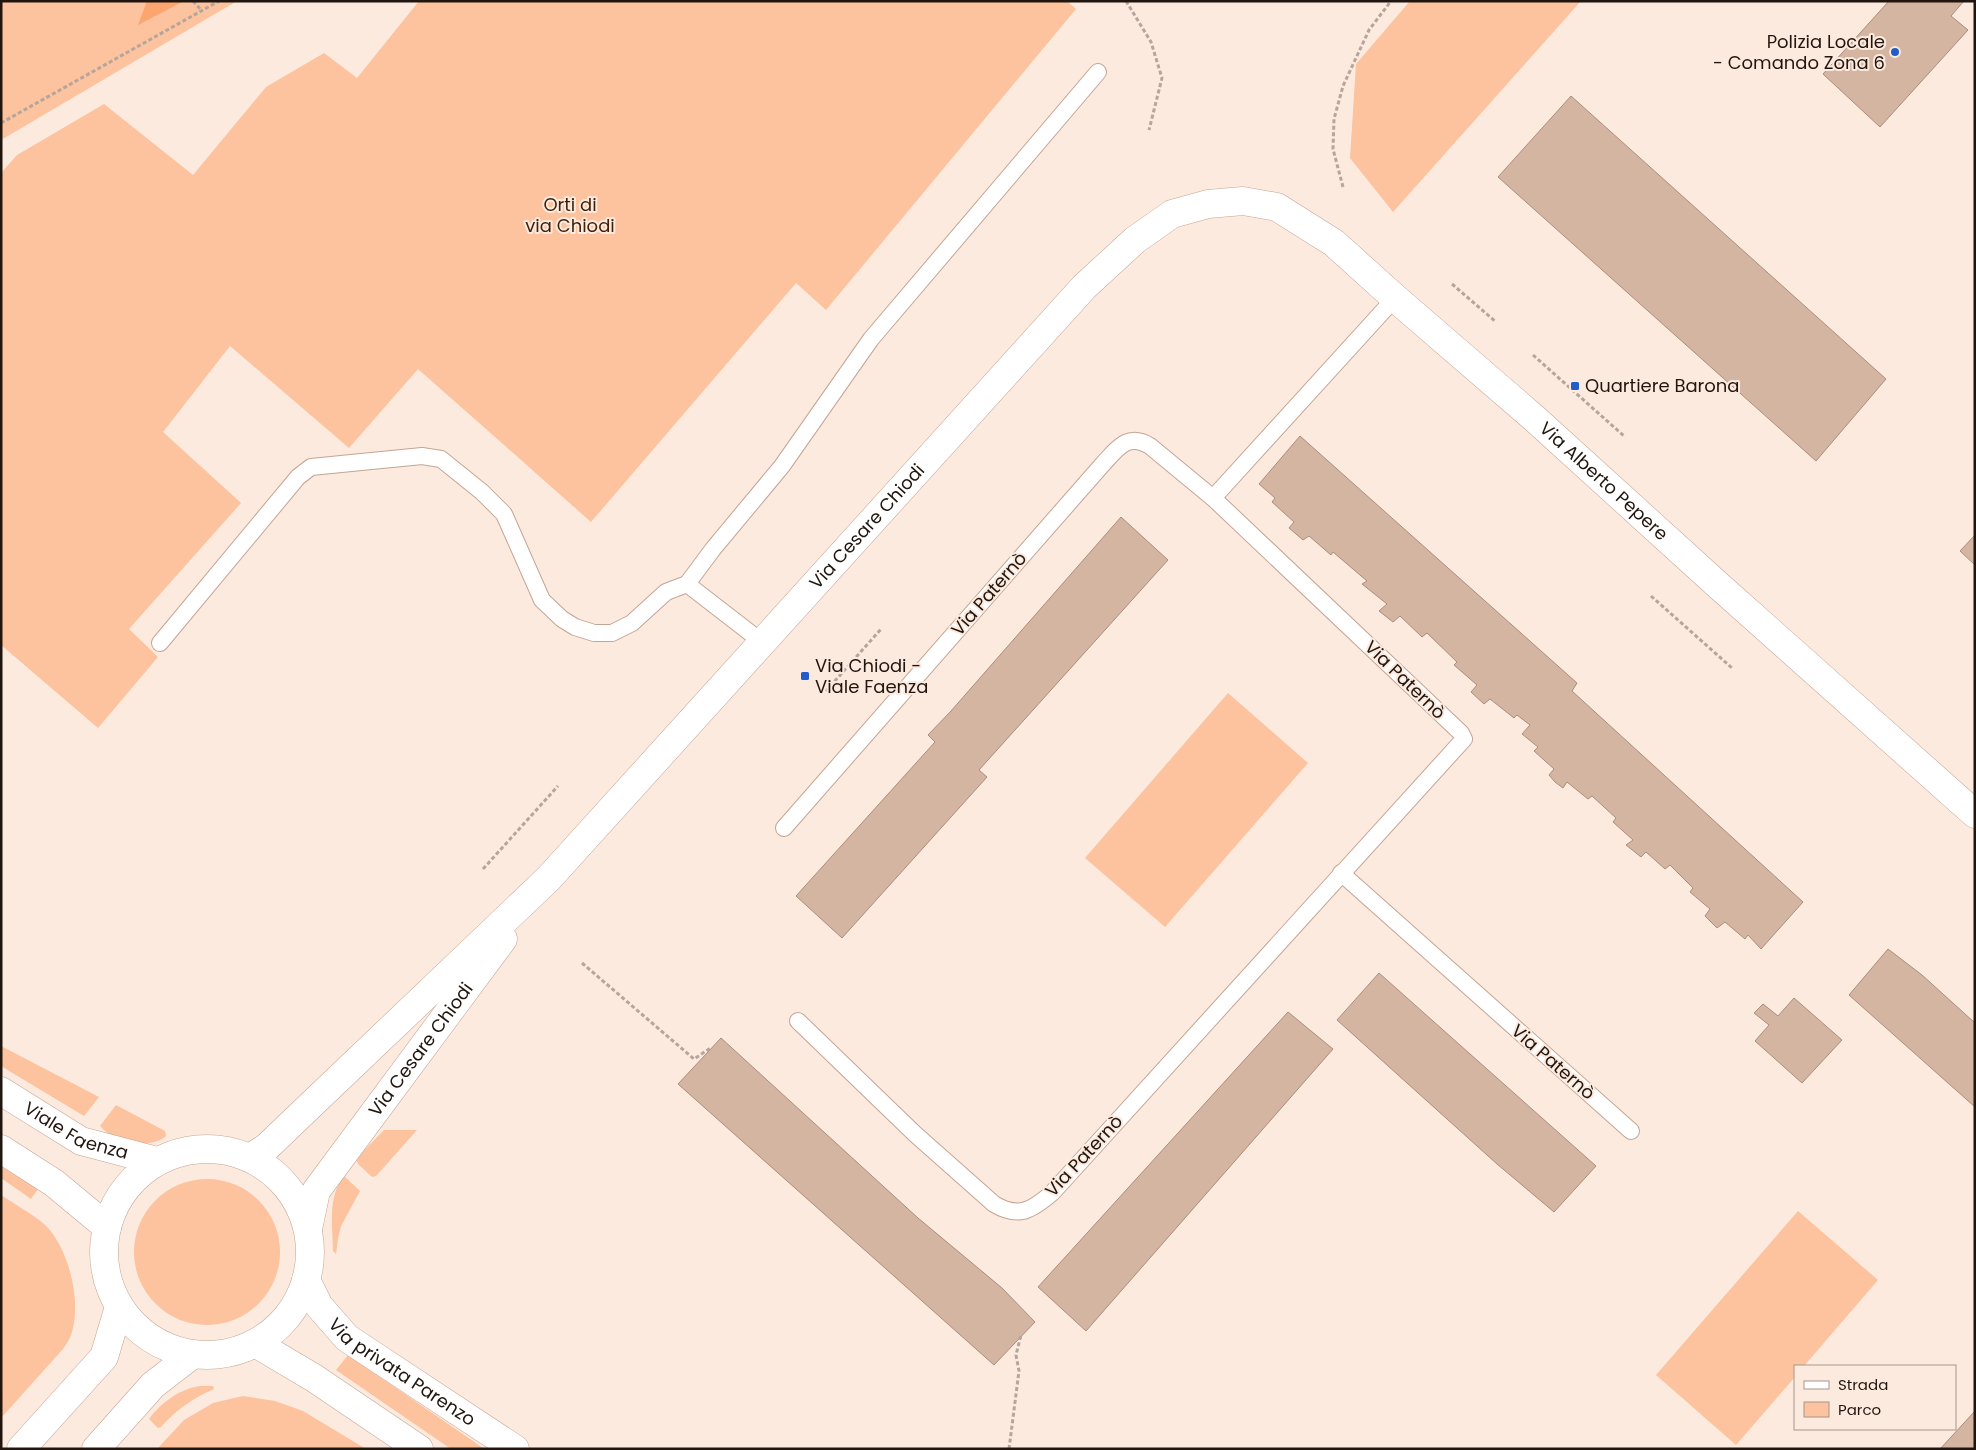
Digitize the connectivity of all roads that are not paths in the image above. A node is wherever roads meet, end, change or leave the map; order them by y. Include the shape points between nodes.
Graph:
1 (1098, 72) dead end
2 (1208, 204) joint
3 (1395, 298) junction
4 (1213, 498) junction
5 (688, 584) junction
6 (160, 642) dead end
7 (762, 642) junction
8 (1975, 814) edge
9 (784, 828) dead end
10 (1342, 874) junction
11 (549, 878) junction
12 (798, 1021) dead end
13 (1, 1091) edge
14 (1631, 1131) dead end
15 (1, 1149) edge
16 (250, 1158) junction
17 (157, 1161) junction
18 (107, 1226) junction
19 (308, 1229) junction
20 (306, 1280) junction
21 (119, 1307) junction
22 (255, 1343) junction
23 (192, 1354) junction
24 (21, 1449) edge
25 (96, 1449) edge
26 (419, 1449) edge
27 (515, 1449) edge

1 - 5 lane via 871,339 782,466 712,549
2 - 3 street, Via Alberto Pepere via 1242,201 1277,208 1326,236
2 - 7 street, Via Cesare Chiodi via 1172,214 1135,240 1084,287
3 - 4 lane
3 - 8 street, Via Alberto Pepere via 1534,418
4 - 9 lane, Via Paternò via 1150,446 1143,442 1124,442
4 - 10 lane, Via Paternò via 1464,739
5 - 6 lane via 666,592 632,623 612,633 594,633 562,619 542,600 504,514 441,460 422,456 311,467 298,477
5 - 7 lane
7 - 11 street, Via Cesare Chiodi
10 - 12 lane, Via Paternò via 1052,1193 1025,1211 1004,1210 994,1204 915,1134
10 - 14 lane, Via Paternò
11 - 16 street, Via Cesare Chiodi via 267,1147
11 - 19 street, Via Cesare Chiodi via 316,1191
13 - 17 street, Viale Faenza via 81,1141
15 - 18 street via 54,1183
16 - 17 street via 235,1152 203,1149 172,1154
16 - 19 street via 270,1170 287,1187 301,1207
17 - 18 street via 129,1184 115,1204
18 - 21 street via 104,1262 109,1286
19 - 20 street via 310,1255
20 - 22 street via 291,1312 274,1330
20 - 27 street, Via privata Parenzo via 319,1306 347,1338
21 - 23 street via 150,1339
21 - 24 street via 104,1357
22 - 23 street via 218,1355
22 - 26 street via 314,1378
23 - 25 street via 153,1385

